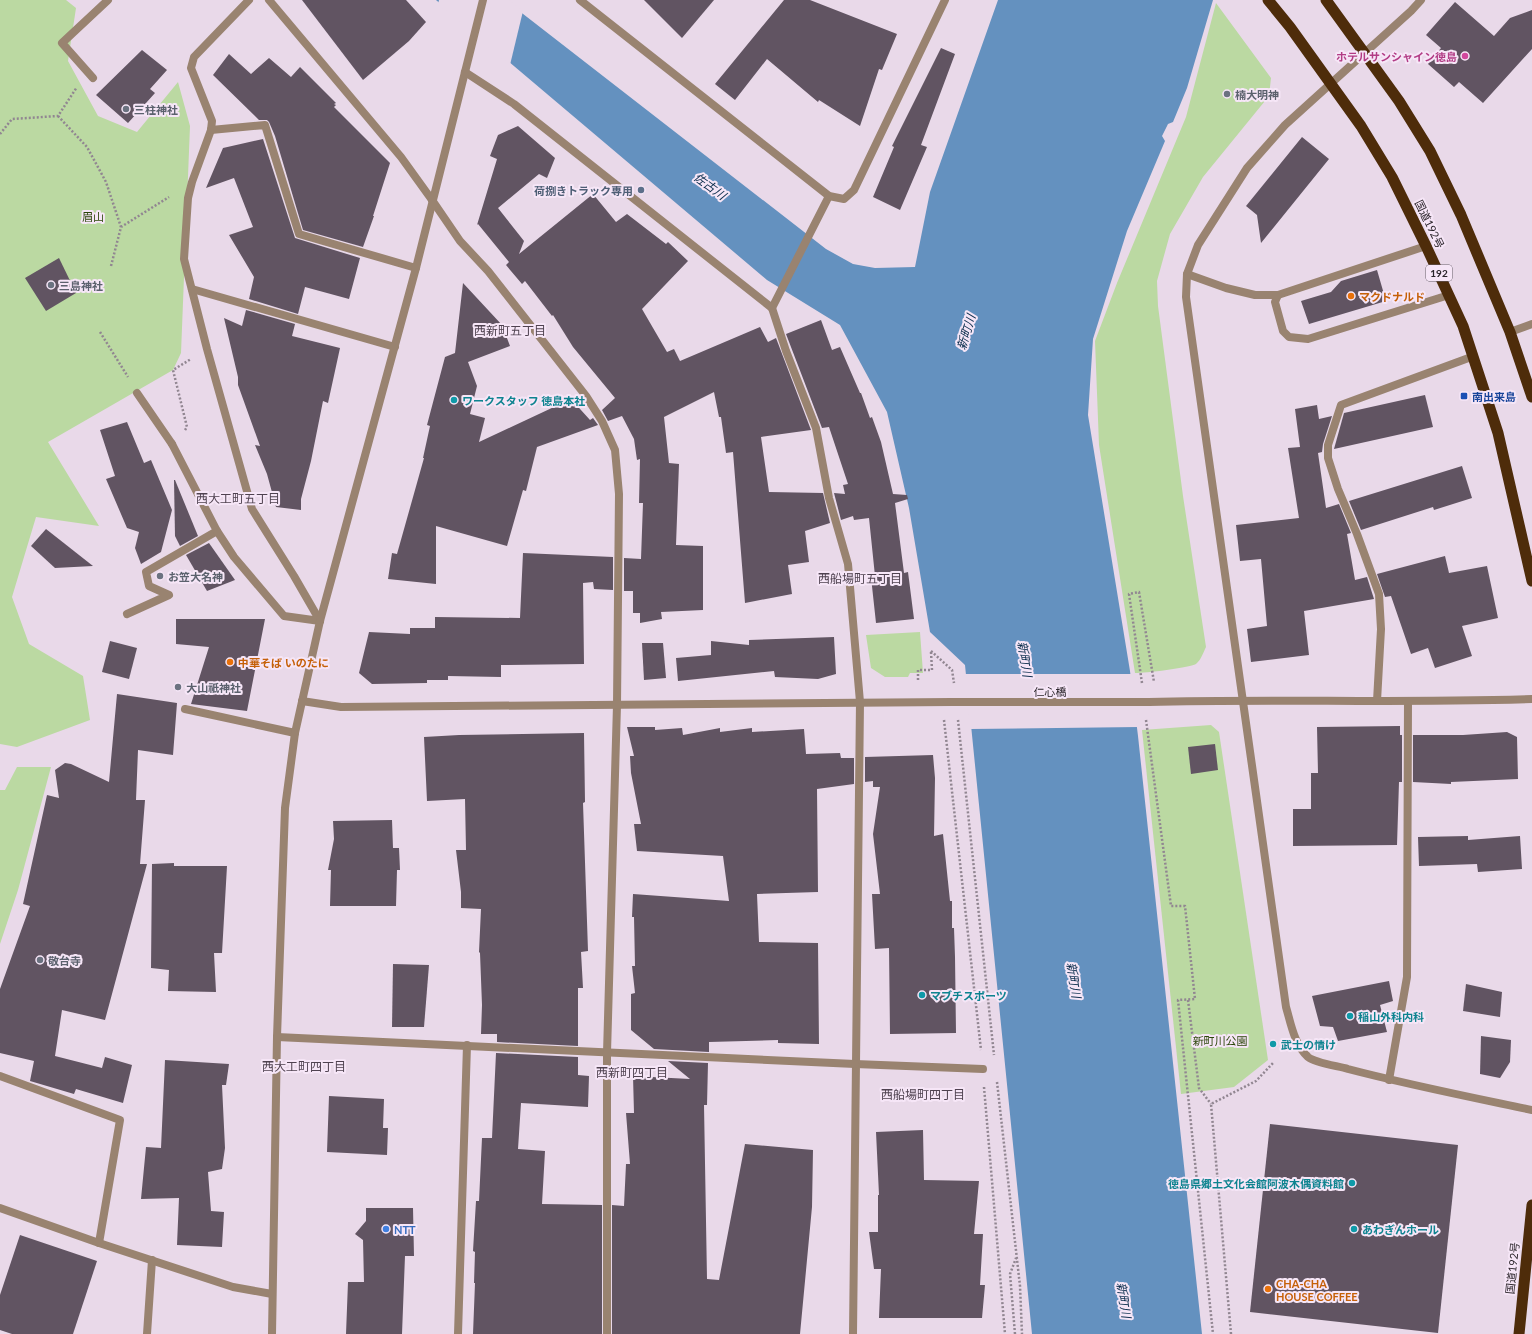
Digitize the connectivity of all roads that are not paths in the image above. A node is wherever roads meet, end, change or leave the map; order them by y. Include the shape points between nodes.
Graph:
1 (108, 0) edge
2 (249, 0) edge
3 (269, 0) edge
4 (483, 0) edge
5 (580, 0) edge
6 (945, 0) edge
7 (1268, 0) edge
8 (1326, 0) edge
9 (1421, 0) edge
10 (1365, 53) junction
11 (465, 72) junction
12 (93, 78) dead end
13 (1330, 84) junction
14 (211, 130) junction
15 (829, 196) junction
16 (432, 200) junction
17 (1426, 246) junction
18 (416, 268) junction
19 (1187, 274) junction
20 (192, 289) junction
21 (1278, 295) junction
22 (1449, 295) junction
23 (772, 308) junction
24 (1532, 324) edge
25 (1510, 332) junction
26 (395, 346) junction
27 (1474, 356) junction
28 (137, 393) road end
29 (1532, 397) edge
30 (217, 531) junction
31 (1532, 581) edge
32 (127, 614) dead end
33 (320, 621) junction
34 (1532, 699) edge
35 (302, 700) junction
36 (1243, 700) junction
37 (1378, 701) junction
38 (1408, 701) junction
39 (860, 702) junction
40 (617, 705) junction
41 (185, 709) dead end
42 (295, 733) junction
43 (277, 1037) junction
44 (467, 1045) junction
45 (607, 1053) junction
46 (855, 1064) junction
47 (983, 1069) road end
48 (0, 1076) edge
49 (1389, 1080) junction
50 (1532, 1110) edge
51 (1532, 1206) edge
52 (0, 1208) edge
53 (99, 1243) junction
54 (152, 1260) junction
55 (272, 1294) junction
56 (147, 1334) edge
57 (272, 1334) edge
58 (458, 1334) edge
59 (607, 1334) edge
60 (853, 1334) edge
61 (1519, 1334) edge

1 - 12 street via 62,43
2 - 14 street via 194,57 191,68 212,121
3 - 16 street via 401,156
4 - 11 street
5 - 15 street
6 - 15 street via 854,190 844,199
7 - 13 highway, 国道192号 / 192
8 - 10 highway
9 - 10 street
10 - 13 street
10 - 25 highway via 1430,151 1461,215
11 - 16 street
11 - 23 street via 514,104
13 - 17 highway, 国道192号 / 192 via 1361,126 1392,177
13 - 19 street via 1285,126 1246,168 1198,244
14 - 18 street via 265,125 299,234
14 - 20 street via 188,198 184,259
15 - 23 street
16 - 18 street
16 - 40 street via 460,241 488,271 586,396 602,421 615,450 619,494
17 - 21 street
17 - 22 highway, 国道192号 / 192
18 - 26 street
19 - 21 street via 1255,295
19 - 36 street via 1186,297
20 - 26 street
20 - 33 street via 252,509
21 - 22 street via 1275,302 1283,331 1289,337 1308,339
22 - 27 highway, 国道192号 / 192
23 - 39 street via 816,428 829,498 848,564
24 - 25 street
25 - 29 highway
26 - 33 street
27 - 31 highway, 国道192号 / 192 via 1498,432
27 - 37 street via 1341,405 1328,445 1328,458 1338,490 1380,594
28 - 30 street via 172,444
30 - 32 street via 146,572 149,586 169,595
30 - 33 street via 234,557 284,616
33 - 35 street
34 - 38 street, 仁心橋
35 - 40 street, 仁心橋 via 341,707
35 - 42 street
36 - 37 street, 仁心橋
36 - 39 street, 仁心橋, bridge
36 - 49 street via 1286,1007 1293,1030 1300,1048 1309,1058
37 - 38 street, 仁心橋
38 - 49 street via 1407,977
39 - 40 street, 仁心橋
39 - 46 street
40 - 45 street
41 - 42 street
42 - 43 street via 285,808
43 - 44 street
43 - 55 street
44 - 45 street
44 - 58 street
45 - 46 street
45 - 59 street
46 - 47 street
46 - 60 street
48 - 53 street via 120,1120
49 - 50 street
51 - 61 highway, 国道192号
52 - 53 street
53 - 54 street
54 - 55 street via 233,1286
54 - 56 street
55 - 57 street

